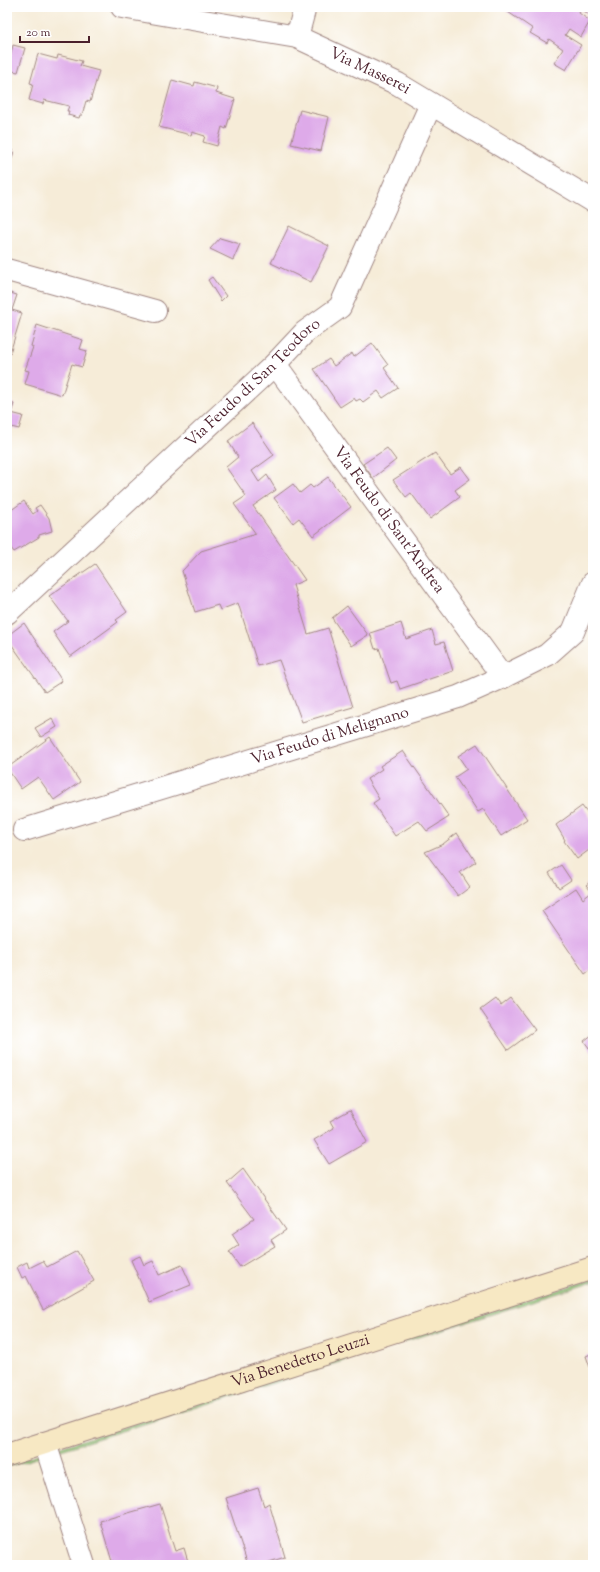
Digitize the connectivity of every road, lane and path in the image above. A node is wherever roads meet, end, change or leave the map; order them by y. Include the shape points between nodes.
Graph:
1 (122, 7) edge
2 (305, 7) edge
3 (297, 37) junction
4 (431, 104) junction
5 (593, 201) edge
6 (7, 270) edge
7 (155, 311) dead end
8 (275, 364) junction
9 (593, 583) edge
10 (7, 613) edge
11 (502, 677) junction
12 (24, 830) dead end
13 (593, 1268) edge
14 (45, 1443) junction
15 (7, 1455) edge
16 (84, 1565) edge

1 - 3 street, Via Masserei
2 - 3 street
3 - 4 street, Via Masserei via 398,84
4 - 5 street, Via Masserei
4 - 8 street, Via Feudo di San Teodoro via 340,307 305,332
6 - 7 street
8 - 10 street, Via Feudo di San Teodoro
8 - 11 street, Via Feudo di Sant'Andrea
9 - 11 street, Via Feudo di Melignano via 573,632 546,655
11 - 12 street, Via Feudo di Melignano via 458,697
13 - 14 street, Via Benedetto Leuzzi
14 - 15 street, Via Benedetto Leuzzi
14 - 16 street

